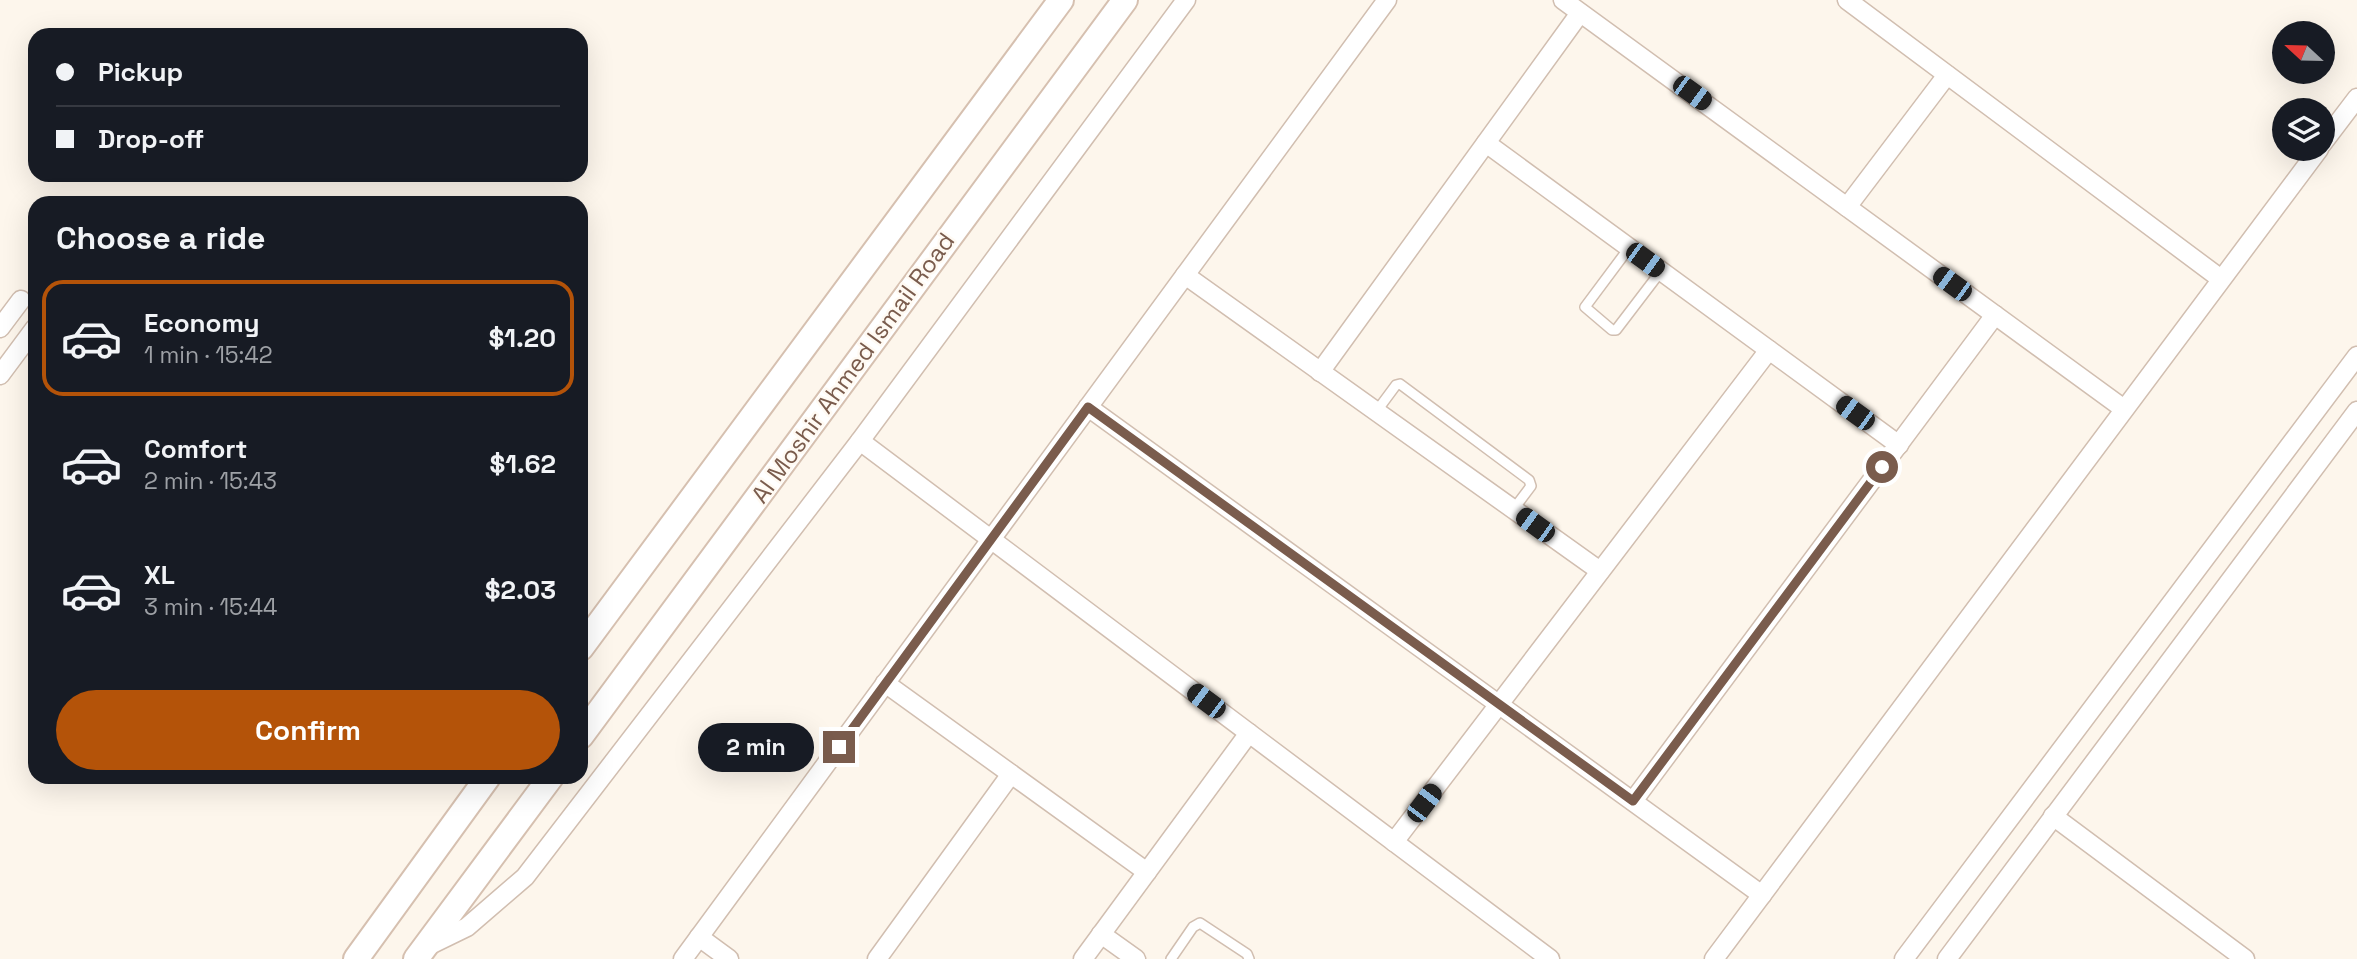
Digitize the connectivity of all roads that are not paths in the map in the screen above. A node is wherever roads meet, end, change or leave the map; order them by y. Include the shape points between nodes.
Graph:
1 (1061, 0) edge
2 (1125, 0) edge
3 (1186, 0) edge
4 (1387, 0) edge
5 (1563, 0) edge
6 (1847, 0) edge
7 (1580, 13) junction
8 (1947, 75) junction
9 (2357, 97) edge
10 (2335, 127) edge
11 (1486, 143) junction
12 (2310, 161) edge
13 (1847, 207) junction
14 (1629, 248) junction
15 (1661, 271) junction
16 (1185, 275) junction
17 (2221, 279) junction
18 (21, 300) dead end
19 (1995, 315) junction
20 (0, 328) edge
21 (28, 337) edge
22 (1769, 350) junction
23 (2357, 356) edge
24 (1320, 372) junction
25 (0, 375) edge
26 (1088, 407) junction
27 (2124, 409) junction
28 (2357, 411) edge
29 (1376, 412) junction
30 (860, 441) junction
31 (1899, 445) junction
32 (1513, 510) junction
33 (991, 539) junction
34 (1600, 572) junction
35 (588, 639) edge
36 (885, 683) junction
37 (1499, 704) junction
38 (588, 727) edge
39 (1249, 733) junction
40 (1011, 774) junction
41 (483, 784) edge
42 (546, 784) edge
43 (1633, 801) junction
44 (2053, 816) junction
45 (1395, 842) junction
46 (1147, 872) junction
47 (1762, 895) junction
48 (1101, 934) junction
49 (698, 937) junction
50 (421, 953) edge
51 (356, 959) edge
52 (683, 959) edge
53 (729, 959) edge
54 (877, 959) edge
55 (1083, 959) edge
56 (1136, 959) edge
57 (1171, 959) edge
58 (1249, 959) edge
59 (1550, 959) edge
60 (1714, 959) edge
61 (1903, 959) edge
62 (1947, 959) edge
63 (2245, 959) edge

1 - 35 street, Al Moshir Ahmed Ismail Road
2 - 38 street, Al Moshir Ahmed Ismail Road
3 - 30 street
4 - 16 street
5 - 7 street
6 - 8 street
7 - 11 street
7 - 13 street
8 - 13 street
8 - 17 street
9 - 10 street
11 - 14 street
11 - 24 street
12 - 17 street
13 - 19 street
14 - 15 street
14 - 15 lane via 1584,307 1612,330
15 - 22 street
16 - 24 street
16 - 26 street
17 - 27 street
18 - 20 street
19 - 27 street
19 - 31 street
21 - 25 street
22 - 31 street
22 - 34 street
23 - 61 street
24 - 29 street
26 - 33 street
26 - 37 street
27 - 47 street
28 - 44 street
29 - 32 street
29 - 32 lane via 1400,384 1529,480 1531,486
30 - 33 street
30 - 50 street via 525,877 467,927
31 - 43 street
32 - 34 street
33 - 36 street
33 - 39 street
34 - 37 street
36 - 40 street
36 - 49 street
37 - 43 street
37 - 45 street
39 - 45 street
39 - 46 street
40 - 46 street
40 - 54 street
41 - 51 street
42 - 50 street
43 - 47 street
44 - 62 street
44 - 63 street
45 - 59 street
46 - 48 street
47 - 60 street
48 - 55 street
48 - 56 street
49 - 52 street
49 - 53 street
57 - 58 lane via 1197,923

